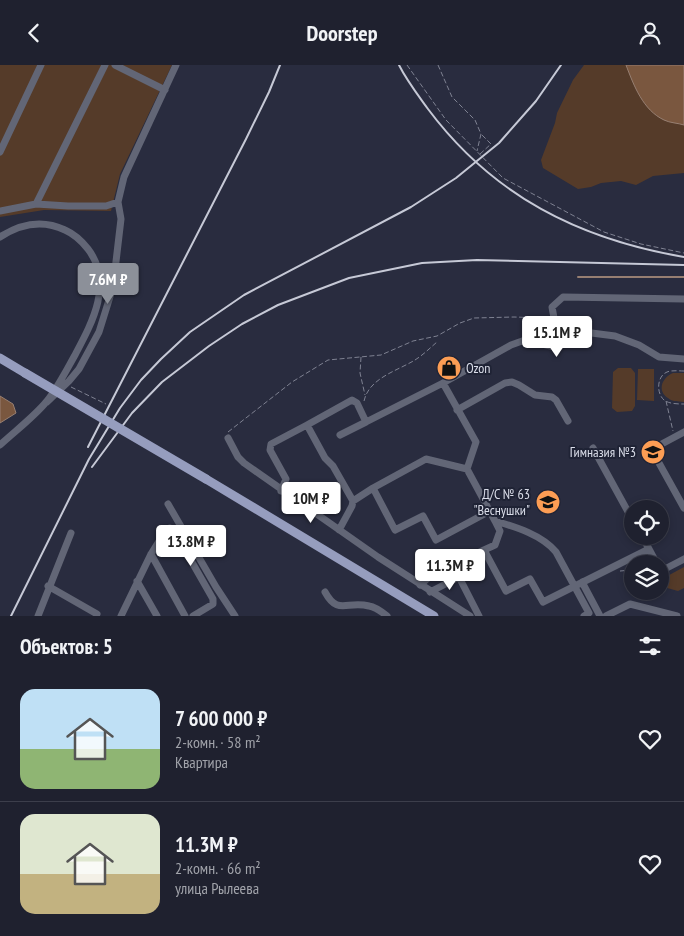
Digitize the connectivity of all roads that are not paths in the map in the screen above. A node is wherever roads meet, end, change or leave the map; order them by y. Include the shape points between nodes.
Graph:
1 (41, 65) edge
2 (105, 65) edge
3 (115, 65) edge
4 (176, 65) edge
5 (165, 90) junction
6 (0, 152) edge
7 (118, 202) junction
8 (36, 204) junction
9 (0, 211) edge
10 (0, 237) edge
11 (684, 299) edge
12 (568, 330) junction
13 (0, 357) edge
14 (684, 359) edge
15 (443, 383) junction
16 (46, 402) junction
17 (457, 410) junction
18 (568, 421) dead end
19 (366, 422) junction
20 (307, 425) junction
21 (684, 432) edge
22 (340, 435) dead end
23 (228, 438) road end
24 (0, 445) edge
25 (593, 448) dead end
26 (467, 469) junction
27 (373, 488) junction
28 (281, 491) junction
29 (353, 501) junction
30 (168, 504) dead end
31 (624, 504) edge
32 (684, 509) edge
33 (490, 511) junction
34 (495, 521) junction
35 (339, 530) junction
36 (71, 533) dead end
37 (647, 545) edge
38 (649, 549) junction
39 (484, 550) junction
40 (151, 554) junction
41 (652, 555) edge
42 (684, 559) edge
43 (669, 567) edge
44 (137, 581) junction
45 (582, 582) junction
46 (420, 585) junction
47 (48, 586) junction
48 (574, 586) junction
49 (326, 592) dead end
50 (430, 592) junction
51 (98, 614) dead end
52 (38, 616) edge
53 (121, 616) edge
54 (157, 616) edge
55 (186, 616) edge
56 (193, 616) edge
57 (235, 616) edge
58 (387, 616) edge
59 (434, 616) edge
60 (470, 616) edge
61 (480, 616) edge
62 (584, 616) edge
63 (600, 616) edge
64 (606, 616) edge
65 (678, 616) edge

1 - 6 street
2 - 8 street
3 - 5 street
4 - 5 street
5 - 7 street via 124,177
7 - 8 street via 106,206
7 - 16 street via 121,219 114,287 99,332 79,369
8 - 9 street
10 - 16 street via 33,224 60,227 82,242 99,272 98,300 89,328
11 - 12 street via 563,297 552,307 554,318
12 - 14 street via 615,335 659,357
12 - 15 street via 562,345 555,347 525,340
13 - 59 main road, bridge
15 - 17 street
15 - 19 street
16 - 24 street
17 - 18 street via 512,382 535,395 552,397
17 - 26 street via 476,442
19 - 20 street via 357,403 352,400
19 - 22 street
20 - 28 street via 271,444 270,450 286,479
20 - 29 street
21 - 32 street via 654,449
23 - 28 street via 241,461
25 - 31 street
26 - 27 street via 426,459
26 - 33 street
27 - 29 street
27 - 33 street via 395,529 423,516 436,540
28 - 35 street
29 - 35 street
30 - 57 street
33 - 34 street
34 - 39 street via 500,531 495,545
34 - 48 street via 517,527 551,546
35 - 46 street
36 - 47 street
37 - 38 street
38 - 41 street
38 - 45 street
39 - 46 street
39 - 48 street via 506,591 530,579 543,602
40 - 44 street
40 - 55 street
40 - 56 street via 166,530 172,529 214,599 213,604
42 - 43 street
44 - 53 street
44 - 54 street
45 - 48 street
45 - 63 street
46 - 50 street
47 - 51 street
47 - 52 street
48 - 62 street via 589,613
49 - 58 street via 330,604 336,608 342,610 368,605
50 - 60 street
50 - 61 street via 459,577
64 - 65 street via 630,604

